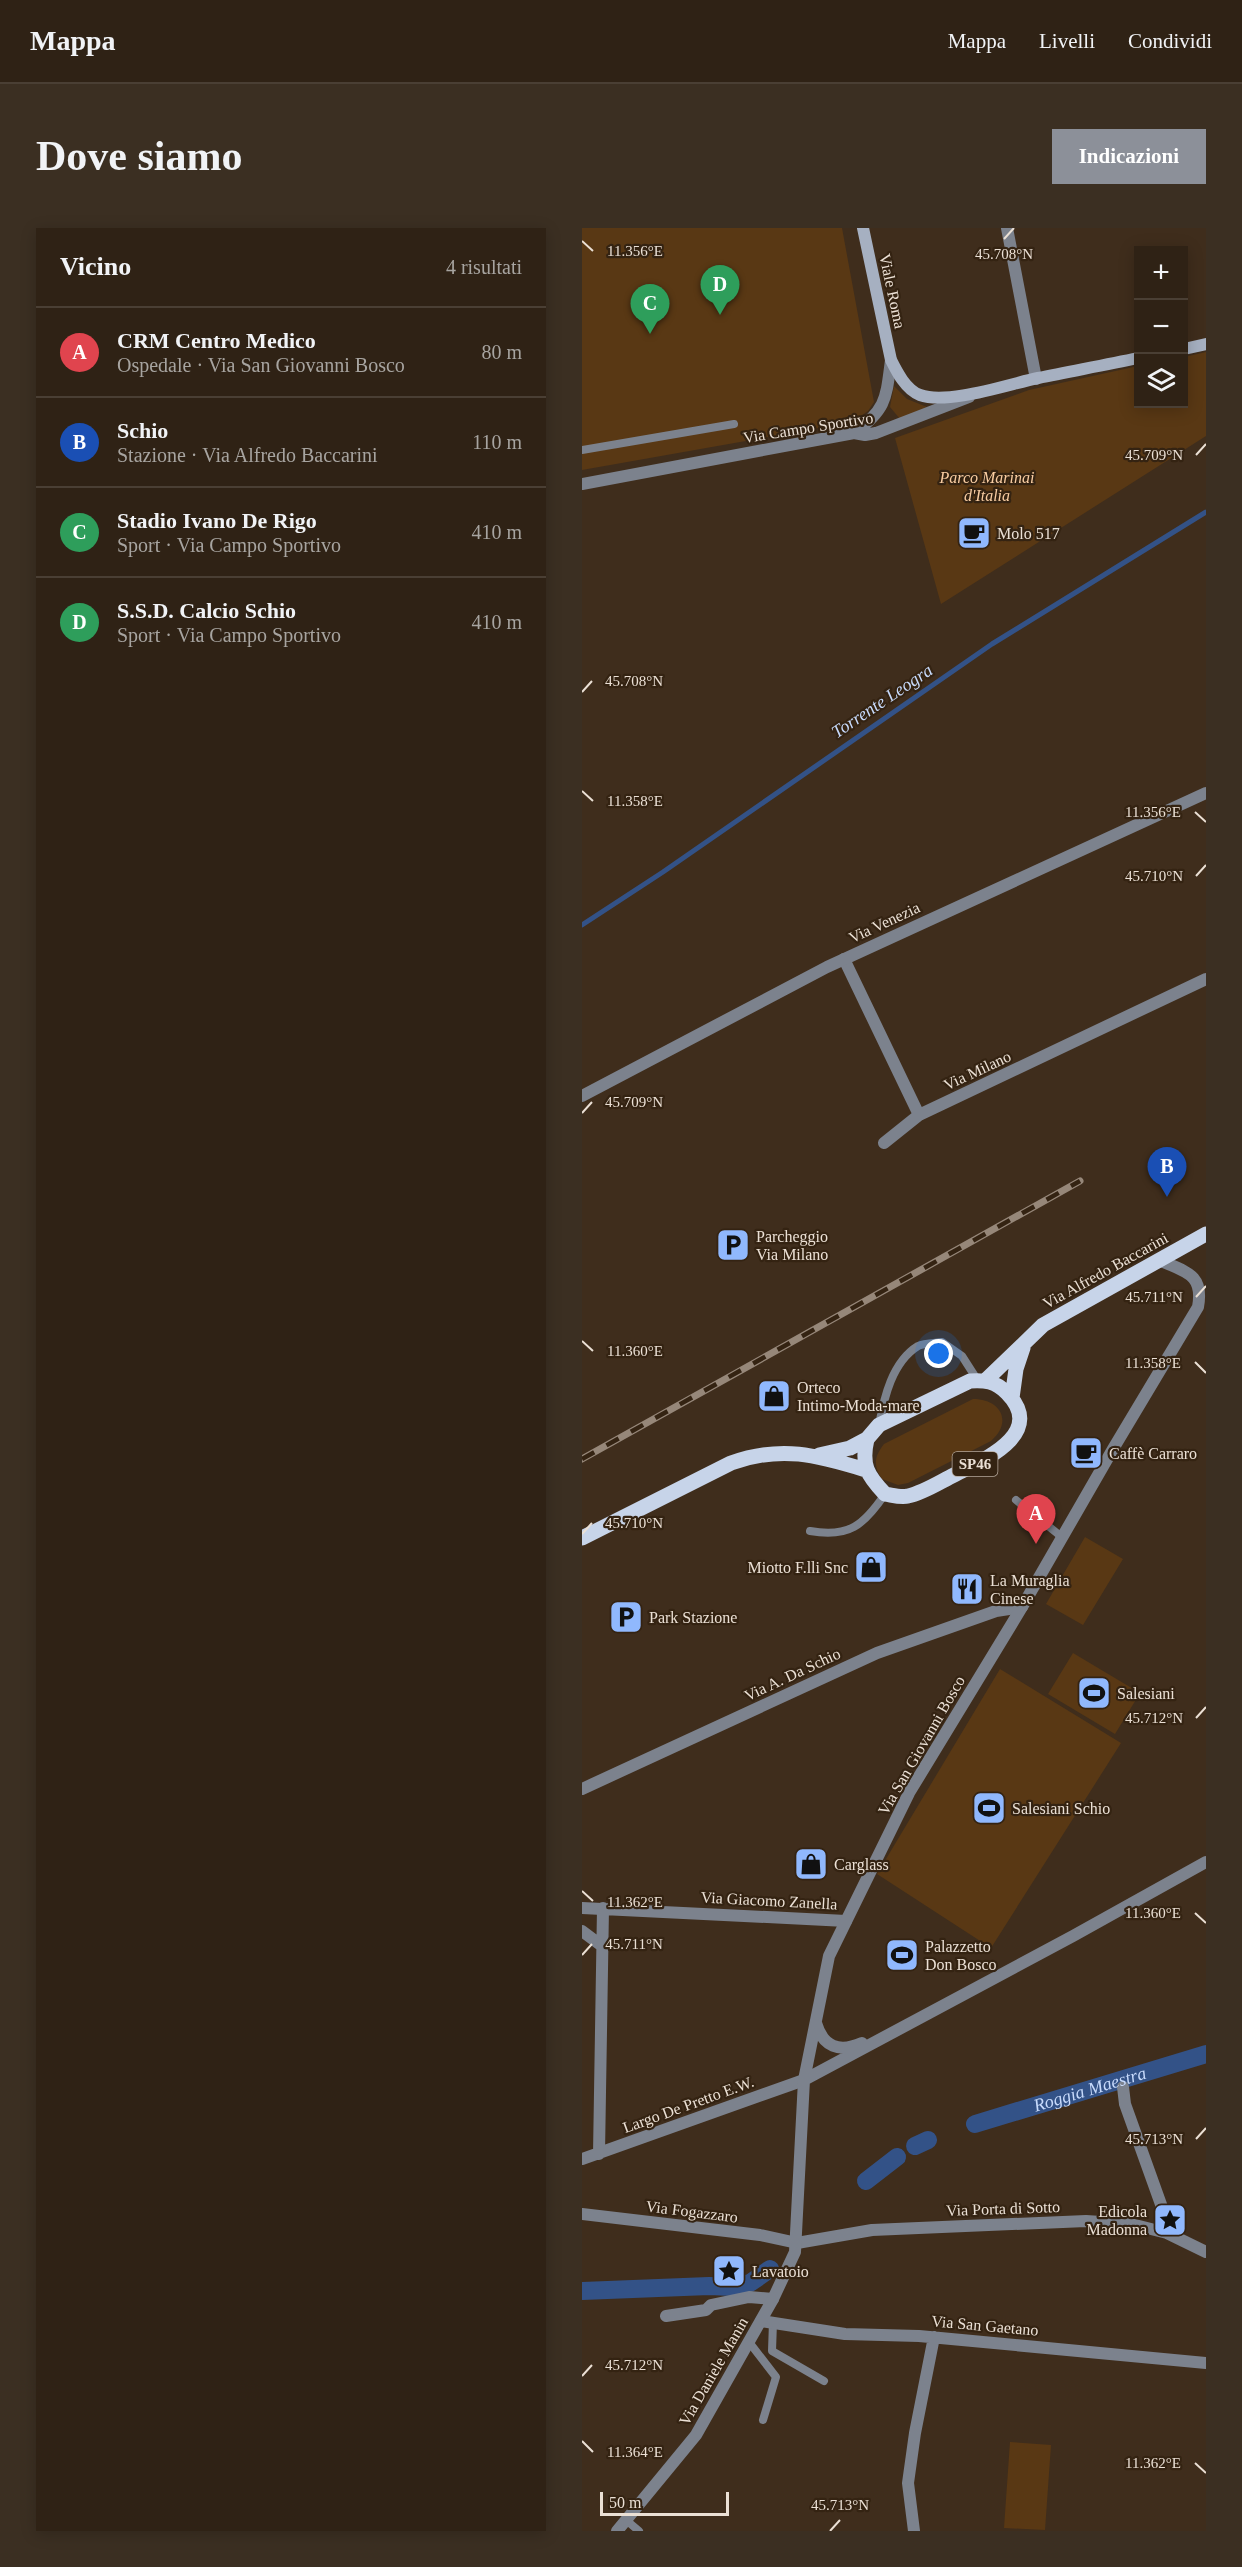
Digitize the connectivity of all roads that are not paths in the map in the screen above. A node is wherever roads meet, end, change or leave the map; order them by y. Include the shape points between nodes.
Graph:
1 (863, 228) edge
2 (1007, 228) edge
3 (1206, 344) edge
4 (1188, 348) edge
5 (1134, 359) edge
6 (891, 360) junction
7 (1036, 379) junction
8 (976, 394) junction
9 (734, 424) dead end
10 (854, 433) junction
11 (582, 450) edge
12 (582, 484) edge
13 (1206, 793) edge
14 (844, 959) junction
15 (1206, 979) edge
16 (582, 1096) edge
17 (919, 1116) junction
18 (884, 1143) dead end
19 (1206, 1234) edge
20 (1159, 1260) junction
21 (1202, 1308) edge
22 (1025, 1341) junction
23 (982, 1380) junction
24 (1012, 1398) junction
25 (879, 1425) junction
26 (867, 1439) junction
27 (819, 1455) junction
28 (866, 1470) junction
29 (885, 1494) junction
30 (1016, 1500) dead end
31 (810, 1532) dead end
32 (582, 1538) edge
33 (1063, 1538) junction
34 (1022, 1607) junction
35 (582, 1789) edge
36 (1206, 1862) edge
37 (582, 1908) edge
38 (603, 1908) junction
39 (846, 1921) junction
40 (582, 1931) edge
41 (602, 1946) junction
42 (816, 2022) junction
43 (907, 2025) junction
44 (804, 2080) junction
45 (1123, 2087) dead end
46 (598, 2154) junction
47 (582, 2159) edge
48 (582, 2214) edge
49 (1167, 2233) junction
50 (797, 2243) junction
51 (1206, 2252) edge
52 (773, 2299) junction
53 (666, 2316) dead end
54 (767, 2321) junction
55 (934, 2337) junction
56 (749, 2342) junction
57 (1206, 2363) edge
58 (824, 2381) dead end
59 (763, 2420) dead end
60 (626, 2520) junction
61 (616, 2531) edge
62 (639, 2531) edge
63 (914, 2531) edge

1 - 6 main road, Viale Roma
2 - 7 street
3 - 4 main road
5 - 7 main road, Via Campo Sportivo
6 - 8 main road via 900,377 917,394
6 - 10 street via 882,406
7 - 8 main road, Via Campo Sportivo
8 - 10 street, Via Campo Sportivo via 888,430
9 - 11 lane
10 - 12 street, Via Campo Sportivo
13 - 14 street, Via Venezia
14 - 16 street, Via Venezia
14 - 17 street
15 - 17 street, Via Milano
17 - 18 street, Via Milano
19 - 20 main road, Via Alfredo Baccarini
20 - 21 street, Via San Giovanni Bosco via 1194,1278 1201,1289
20 - 22 main road, Via Alfredo Baccarini via 1044,1325
21 - 33 street, Via San Giovanni Bosco via 1113,1449
22 - 23 main road, Via Alfredo Baccarini
22 - 24 main road, SP46
23 - 24 main road via 1001,1387
23 - 25 main road, Via Alfredo Baccarini via 970,1381
23 - 25 lane via 962,1356 942,1342 920,1345 902,1360 884,1397
24 - 29 main road, SP46 via 1018,1428 1011,1440 993,1455 907,1497
25 - 26 main road, Via Alfredo Baccarini
26 - 27 main road, Via Alfredo Baccarini via 850,1448
26 - 28 main road
27 - 28 main road, Via Alfredo Baccarini
27 - 32 main road, Via Alfredo Baccarini via 777,1452 731,1463
28 - 29 main road
29 - 31 lane via 871,1514 851,1529 831,1535
30 - 33 lane
33 - 34 street, Via San Giovanni Bosco
34 - 35 street, Via A. Da Schio via 996,1611 877,1653
34 - 39 street, Via San Giovanni Bosco via 909,1794
36 - 43 street
37 - 38 street, Via Giacomo Zanella
38 - 39 street, Via Giacomo Zanella
38 - 41 street
39 - 42 street, Via San Giovanni Bosco via 829,1956
40 - 41 street
41 - 46 street
42 - 43 street via 824,2041 839,2049
42 - 44 street, Via San Giovanni Bosco
43 - 44 street, Largo De Pretto E.W.
44 - 46 street, Largo De Pretto E.W.
44 - 50 street, Via San Giovanni Bosco
45 - 49 street
46 - 47 street, Largo De Pretto E.W.
48 - 50 street, Via Fogazzaro
49 - 50 street, Via Porta di Sotto via 1131,2224 1086,2221 872,2230
49 - 51 street, Via Porta di Sotto
50 - 52 street, Via Daniele Manin
52 - 53 street via 749,2297 711,2305 706,2310
52 - 54 street, Via Daniele Manin
54 - 55 street, Via San Gaetano via 845,2334
54 - 56 street, Via Daniele Manin
54 - 58 lane via 772,2351
55 - 57 street, Via San Gaetano
55 - 63 street via 908,2483
56 - 59 lane via 777,2377
56 - 60 street, Via Daniele Manin via 696,2435
60 - 61 street, Via Daniele Manin
60 - 62 lane

